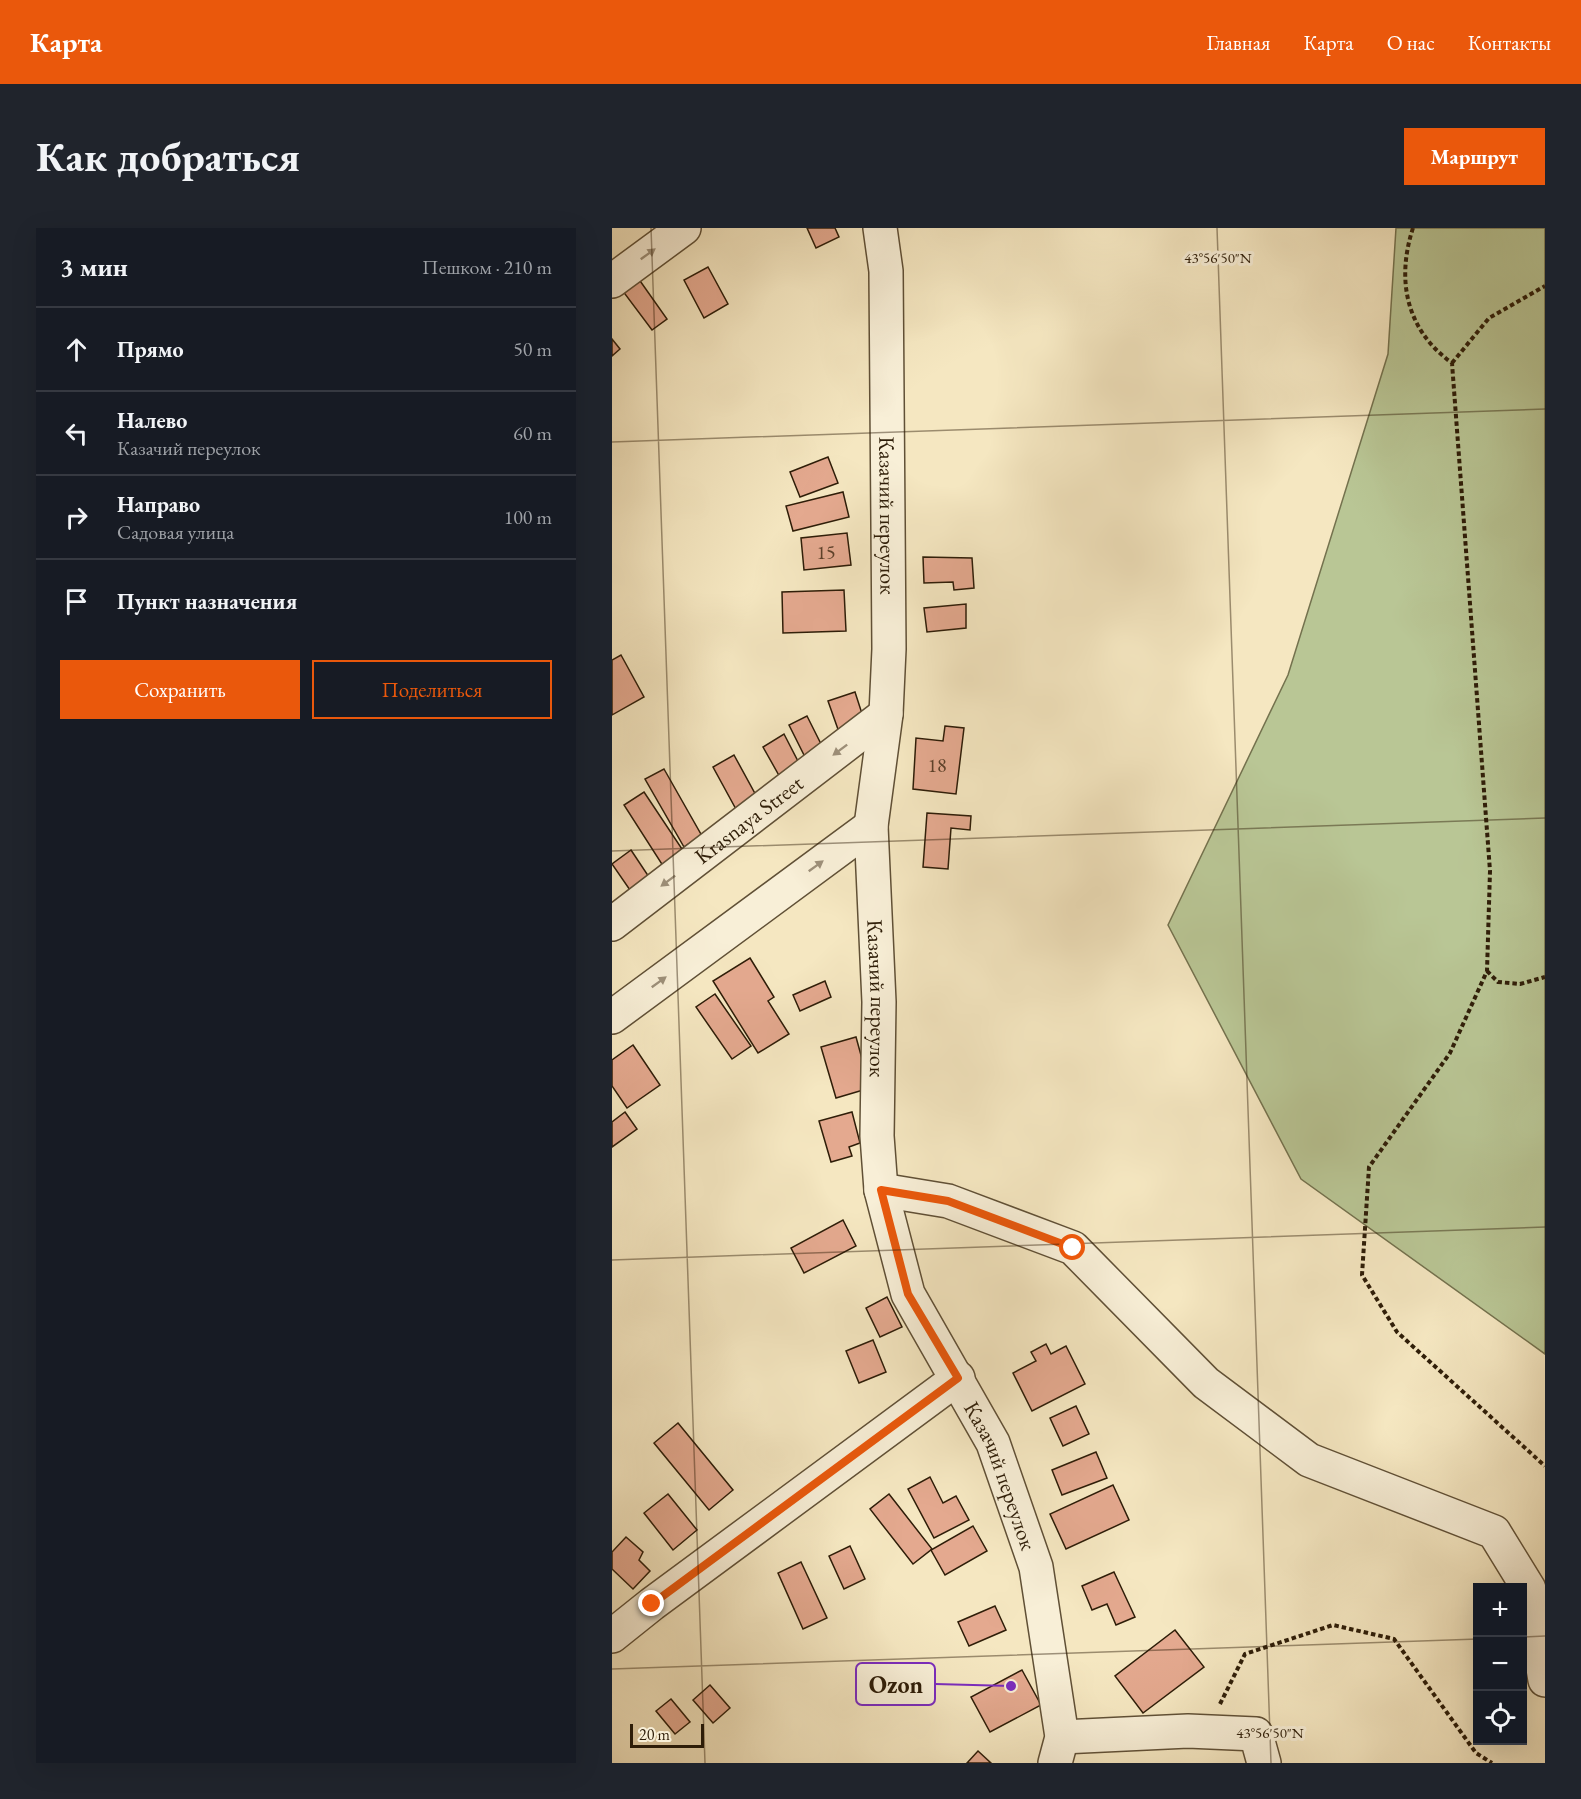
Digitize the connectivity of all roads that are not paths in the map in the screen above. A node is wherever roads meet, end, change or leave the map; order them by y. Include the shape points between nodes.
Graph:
1 (684, 228) edge
2 (880, 228) edge
3 (612, 280) edge
4 (886, 714) junction
5 (871, 826) junction
6 (612, 924) edge
7 (612, 1017) edge
8 (881, 1190) junction
9 (958, 1378) junction
10 (612, 1636) edge
11 (1545, 1680) edge
12 (1059, 1750) edge
13 (1042, 1763) edge
14 (1264, 1763) edge

3 -> 1 street
2 - 4 street, Казачий переулок via 886,282
4 - 5 street, Казачий переулок
4 -> 6 street, Krasnaya Street
7 -> 5 street
5 - 8 street, Казачий переулок via 879,1002 877,1136
8 - 9 street, Казачий переулок via 908,1294
8 - 11 street via 948,1201 1073,1248 1206,1383 1309,1460 1494,1532 1529,1589
9 - 10 street
9 - 12 street, Казачий переулок via 993,1443 1036,1567
12 - 13 street
12 - 14 street via 1188,1731 1257,1734

